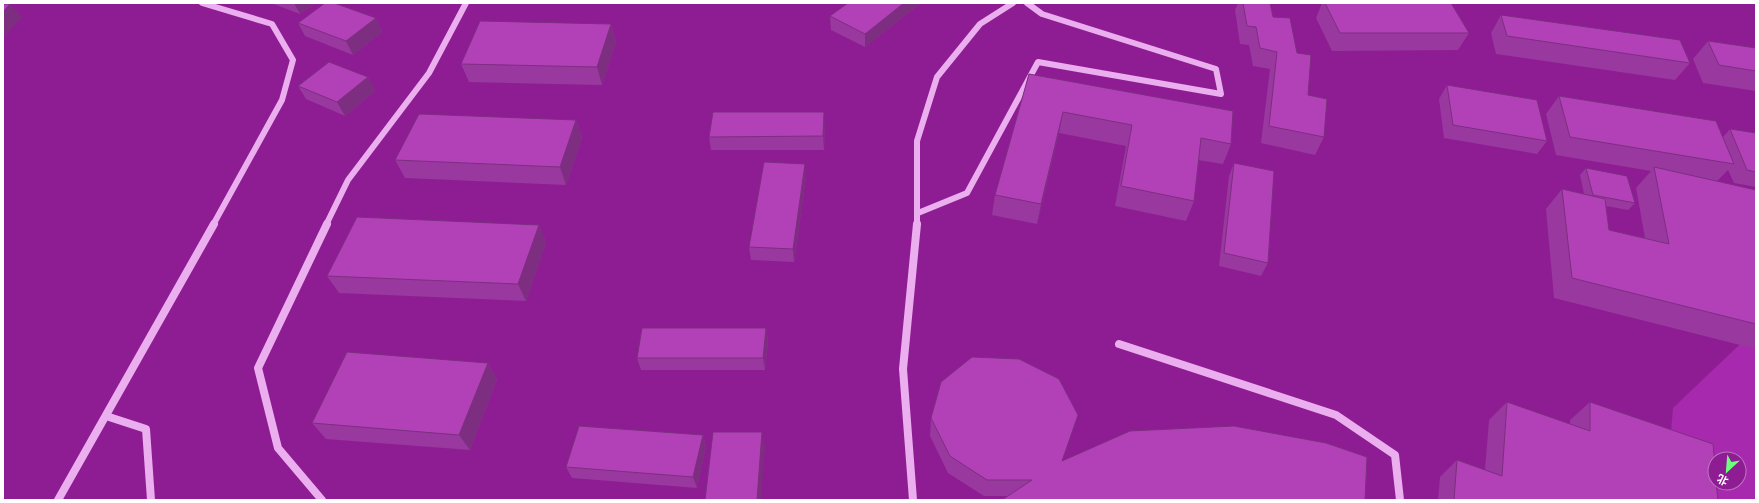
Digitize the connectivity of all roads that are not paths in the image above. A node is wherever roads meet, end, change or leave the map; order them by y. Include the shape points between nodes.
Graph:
1 (202, 3) edge
2 (466, 3) edge
3 (1013, 3) edge
4 (1027, 3) edge
5 (918, 213) junction
6 (1119, 344) dead end
7 (106, 416) junction
8 (58, 500) edge
9 (151, 500) edge
10 (322, 500) edge
11 (913, 500) edge
12 (1400, 500) edge

1 - 7 lane via 272,24 293,60 282,100
2 - 10 lane via 429,73 348,180 258,368 278,448
3 - 5 lane via 980,24 937,77 916,141
4 - 5 lane via 1042,14 1216,69 1221,94 1038,62 967,193
5 - 11 lane via 903,369
6 - 12 lane via 1336,415 1395,455
7 - 8 lane
7 - 9 lane via 146,429

